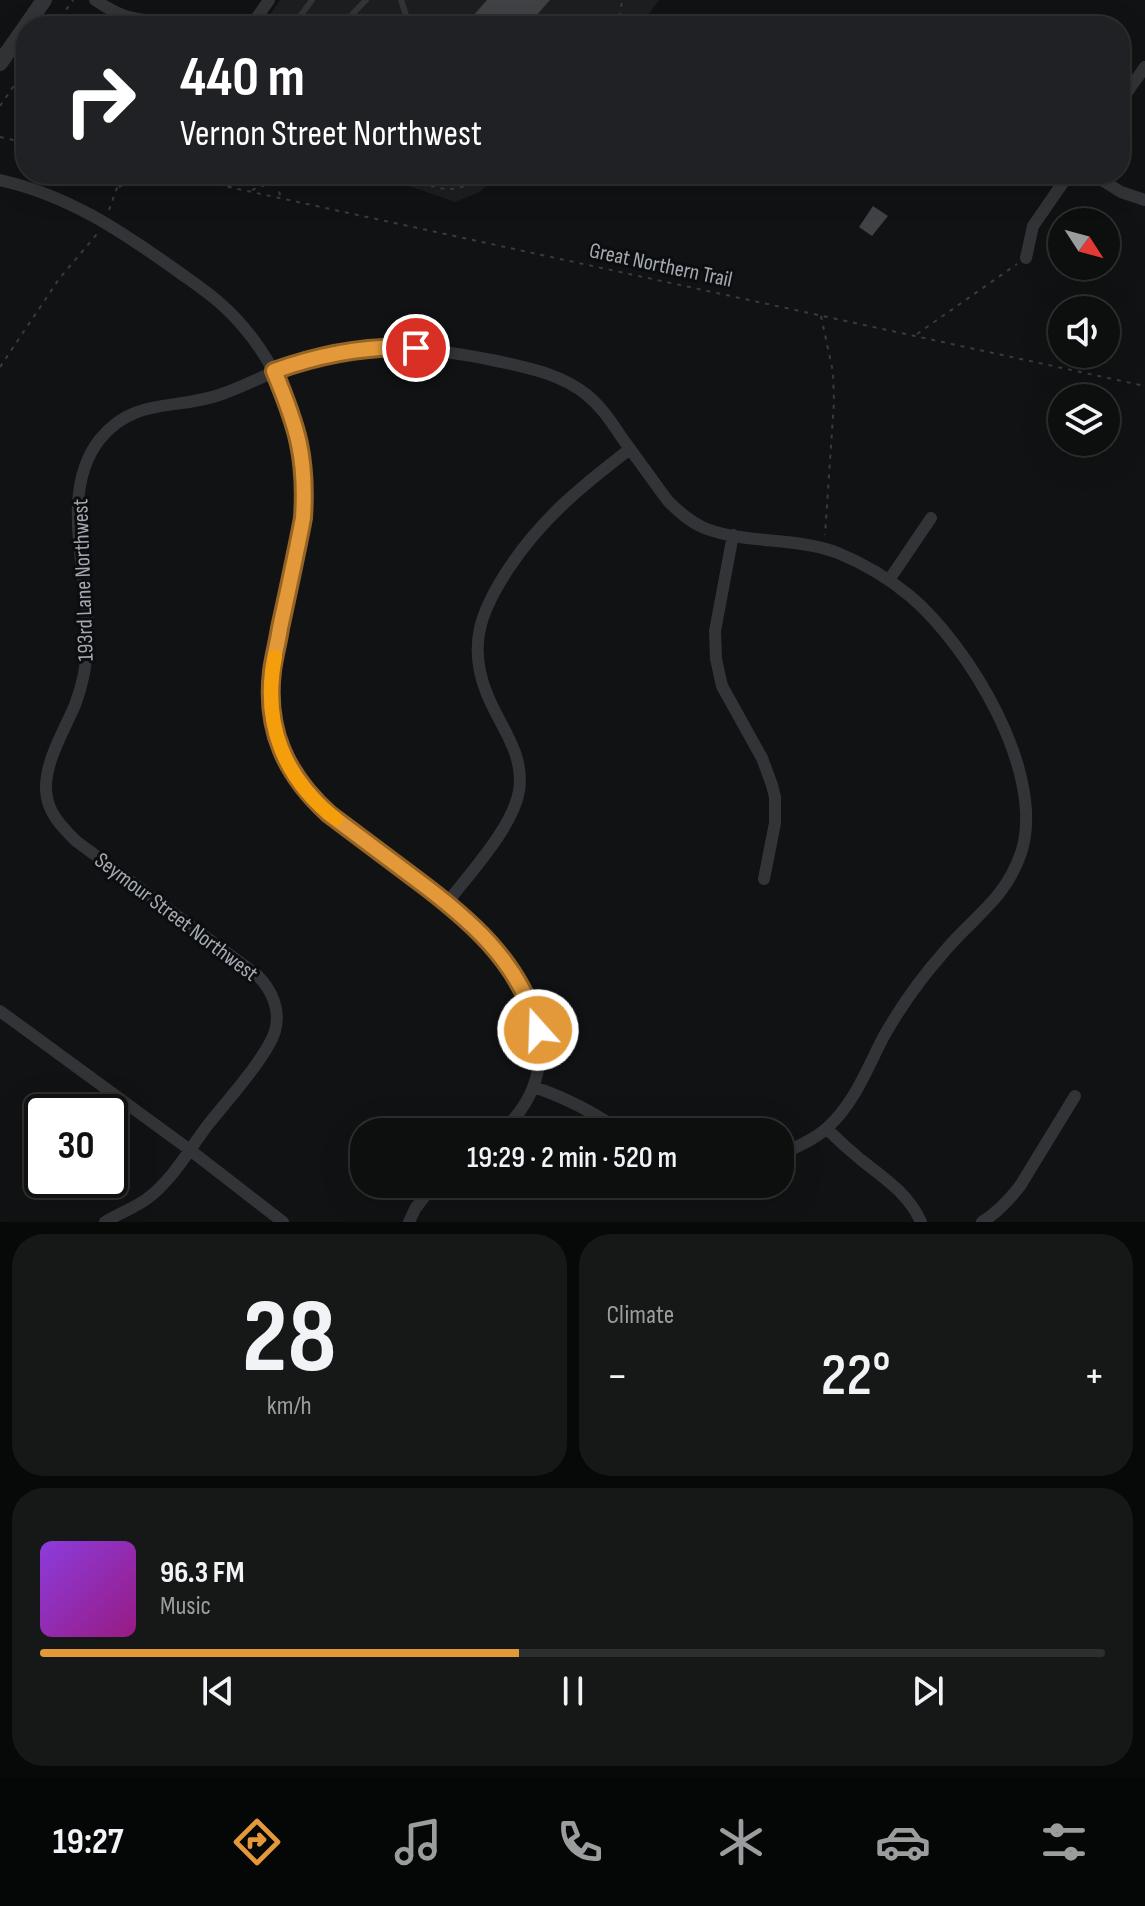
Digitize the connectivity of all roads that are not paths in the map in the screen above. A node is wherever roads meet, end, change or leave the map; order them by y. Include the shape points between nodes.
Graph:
1 (95, 0) edge
2 (366, 0) edge
3 (120, 16) edge
4 (351, 16) edge
5 (16, 40) edge
6 (0, 63) edge
7 (1145, 67) edge
8 (1130, 88) edge
9 (0, 180) edge
10 (1062, 184) edge
11 (1108, 184) edge
12 (1145, 200) edge
13 (1026, 258) road end
14 (274, 371) junction
15 (630, 449) junction
16 (931, 518) dead end
17 (733, 535) junction
18 (889, 580) junction
19 (67, 721) joint
20 (764, 879) dead end
21 (447, 903) junction
22 (0, 1011) edge
23 (534, 1087) junction
24 (1075, 1096) dead end
25 (514, 1118) edge
26 (602, 1118) edge
27 (827, 1129) junction
28 (794, 1149) edge
29 (190, 1150) junction
30 (423, 1198) edge
31 (105, 1222) edge
32 (283, 1222) edge
33 (409, 1222) edge
34 (921, 1222) edge
35 (982, 1222) edge

1 - 3 street
2 - 4 lane
5 - 6 street
7 - 8 street
9 - 14 street via 103,220 135,241 221,304
10 - 13 street via 1033,226
11 - 12 street
14 - 15 street, 193rd Lane Northwest via 343,351 398,347 525,367 584,393
14 - 19 street, 193rd Lane Northwest via 207,399 133,413 92,451 78,498 87,656
14 - 21 street via 299,438 304,487 303,518 272,671 271,707 278,741 293,773 315,801
15 - 17 street, 193rd Lane Northwest via 679,513 707,529
15 - 21 street via 573,493 535,533 482,616 477,647 481,678 515,750 521,776 511,817
16 - 18 street
17 - 18 street, 193rd Lane Northwest via 834,552
17 - 20 street via 715,631 716,659 722,686 762,758 775,797
18 - 27 street, 193rd Lane Northwest via 953,643 991,703 1021,776 1025,832 1017,865 1000,895 919,982 858,1089
19 - 29 street, Seymour Street Northwest via 46,784 59,824 247,966 266,983 275,1003 277,1021 269,1044
21 - 23 street via 487,939 527,998 540,1046
22 - 29 street
23 - 25 street
23 - 26 street
24 - 35 street via 1020,1186
27 - 28 street
27 - 34 street via 900,1190
29 - 31 street, Seymour Street Northwest via 148,1199
29 - 32 street
30 - 33 street

